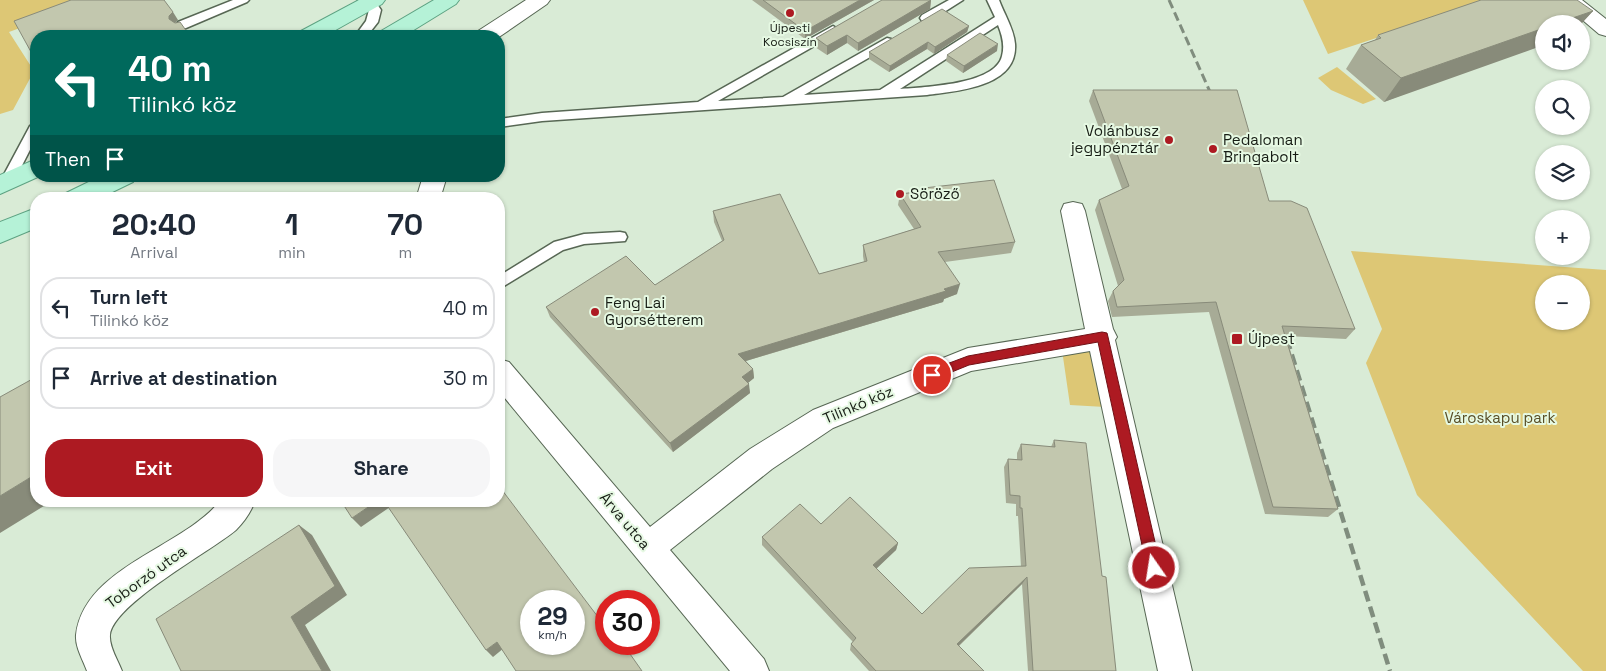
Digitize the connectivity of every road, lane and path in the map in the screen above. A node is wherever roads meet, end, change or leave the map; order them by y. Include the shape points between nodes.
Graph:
1 (243, 0) edge
2 (449, 0) edge
3 (540, 0) edge
4 (956, 0) edge
5 (993, 0) edge
6 (1569, 0) edge
7 (370, 1) edge
8 (1000, 19) junction
9 (918, 23) edge
10 (182, 25) edge
11 (842, 25) edge
12 (1606, 29) edge
13 (319, 30) edge
14 (365, 30) edge
15 (399, 30) edge
16 (495, 30) edge
17 (894, 38) edge
18 (883, 94) junction
19 (784, 101) junction
20 (698, 107) junction
21 (505, 122) edge
22 (30, 137) edge
23 (30, 171) edge
24 (111, 182) edge
25 (3, 184) edge
26 (90, 192) edge
27 (1073, 211) dead end
28 (30, 220) edge
29 (0, 234) edge
30 (620, 237) dead end
31 (505, 278) edge
32 (1102, 337) junction
33 (505, 378) edge
34 (235, 507) edge
35 (648, 548) junction
36 (106, 671) edge
37 (752, 671) edge
38 (1176, 671) edge

1 - 10 lane
2 - 15 main road
3 - 16 street
4 - 9 lane
5 - 8 lane
6 - 12 street
7 - 13 main road
7 - 14 lane via 375,16
8 - 18 lane
8 - 18 lane via 1008,54 1004,64 992,75 976,83 937,90
11 - 20 lane
17 - 19 lane
18 - 19 lane
19 - 20 lane
20 - 21 lane
22 - 25 lane
23 - 25 main road
24 - 26 main road
27 - 32 street
28 - 29 main road
30 - 31 lane via 584,239 559,246
32 - 35 street, Tilinkó köz via 968,360 823,419 761,459
32 - 38 street
33 - 35 street, Árva utca
34 - 36 street, Toborzó utca via 218,526 126,588 102,610 93,634
35 - 37 street, Árva utca

